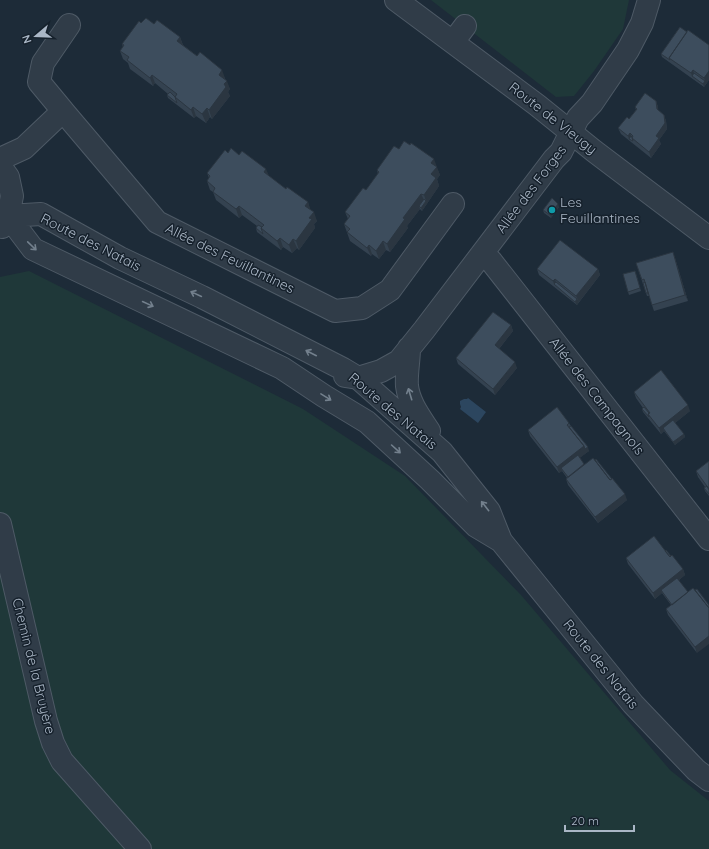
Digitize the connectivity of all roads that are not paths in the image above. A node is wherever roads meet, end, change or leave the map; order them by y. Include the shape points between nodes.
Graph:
1 (396, 0) edge
2 (648, 0) edge
3 (69, 24) dead end
4 (63, 111) junction
5 (571, 132) junction
6 (0, 159) edge
7 (0, 166) edge
8 (453, 204) dead end
9 (4, 223) edge
10 (709, 238) edge
11 (483, 253) junction
12 (410, 348) junction
13 (282, 368) junction
14 (358, 378) junction
15 (442, 452) junction
16 (0, 524) edge
17 (709, 539) edge
18 (501, 541) junction
19 (709, 780) edge
20 (140, 849) edge

1 - 5 street, Route de Vieugy via 459,34 537,105
2 - 5 street, Allée des Forges via 642,23 628,50 592,103 578,118
3 - 4 street, Allée des Feuillantines via 43,63 39,82
4 - 6 street via 24,148
4 - 8 street, Allée des Feuillantines via 157,222 336,311 362,308 390,290
5 - 10 street, Route de Vieugy
5 - 11 street, Allée des Forges via 561,152
7 - 9 street via 8,177 12,196
9 -> 13 street, Route des Natais via 33,249
14 -> 9 street, Route des Natais via 202,297 120,258 41,214
11 - 12 street, Allée des Forges
11 - 17 street, Allée des Campagnols
12 - 14 street, Allée des Forges via 399,361 381,371
15 -> 12 street via 416,411 409,394 407,384
13 - 14 street
13 -> 18 street, Route des Natais via 367,422 476,526
14 - 15 street, Route des Natais
18 -> 15 street, Route des Natais via 489,511
16 - 20 street, Chemin de la Bruyère via 53,744 62,761
18 - 19 street, Route des Natais via 633,704 696,770

